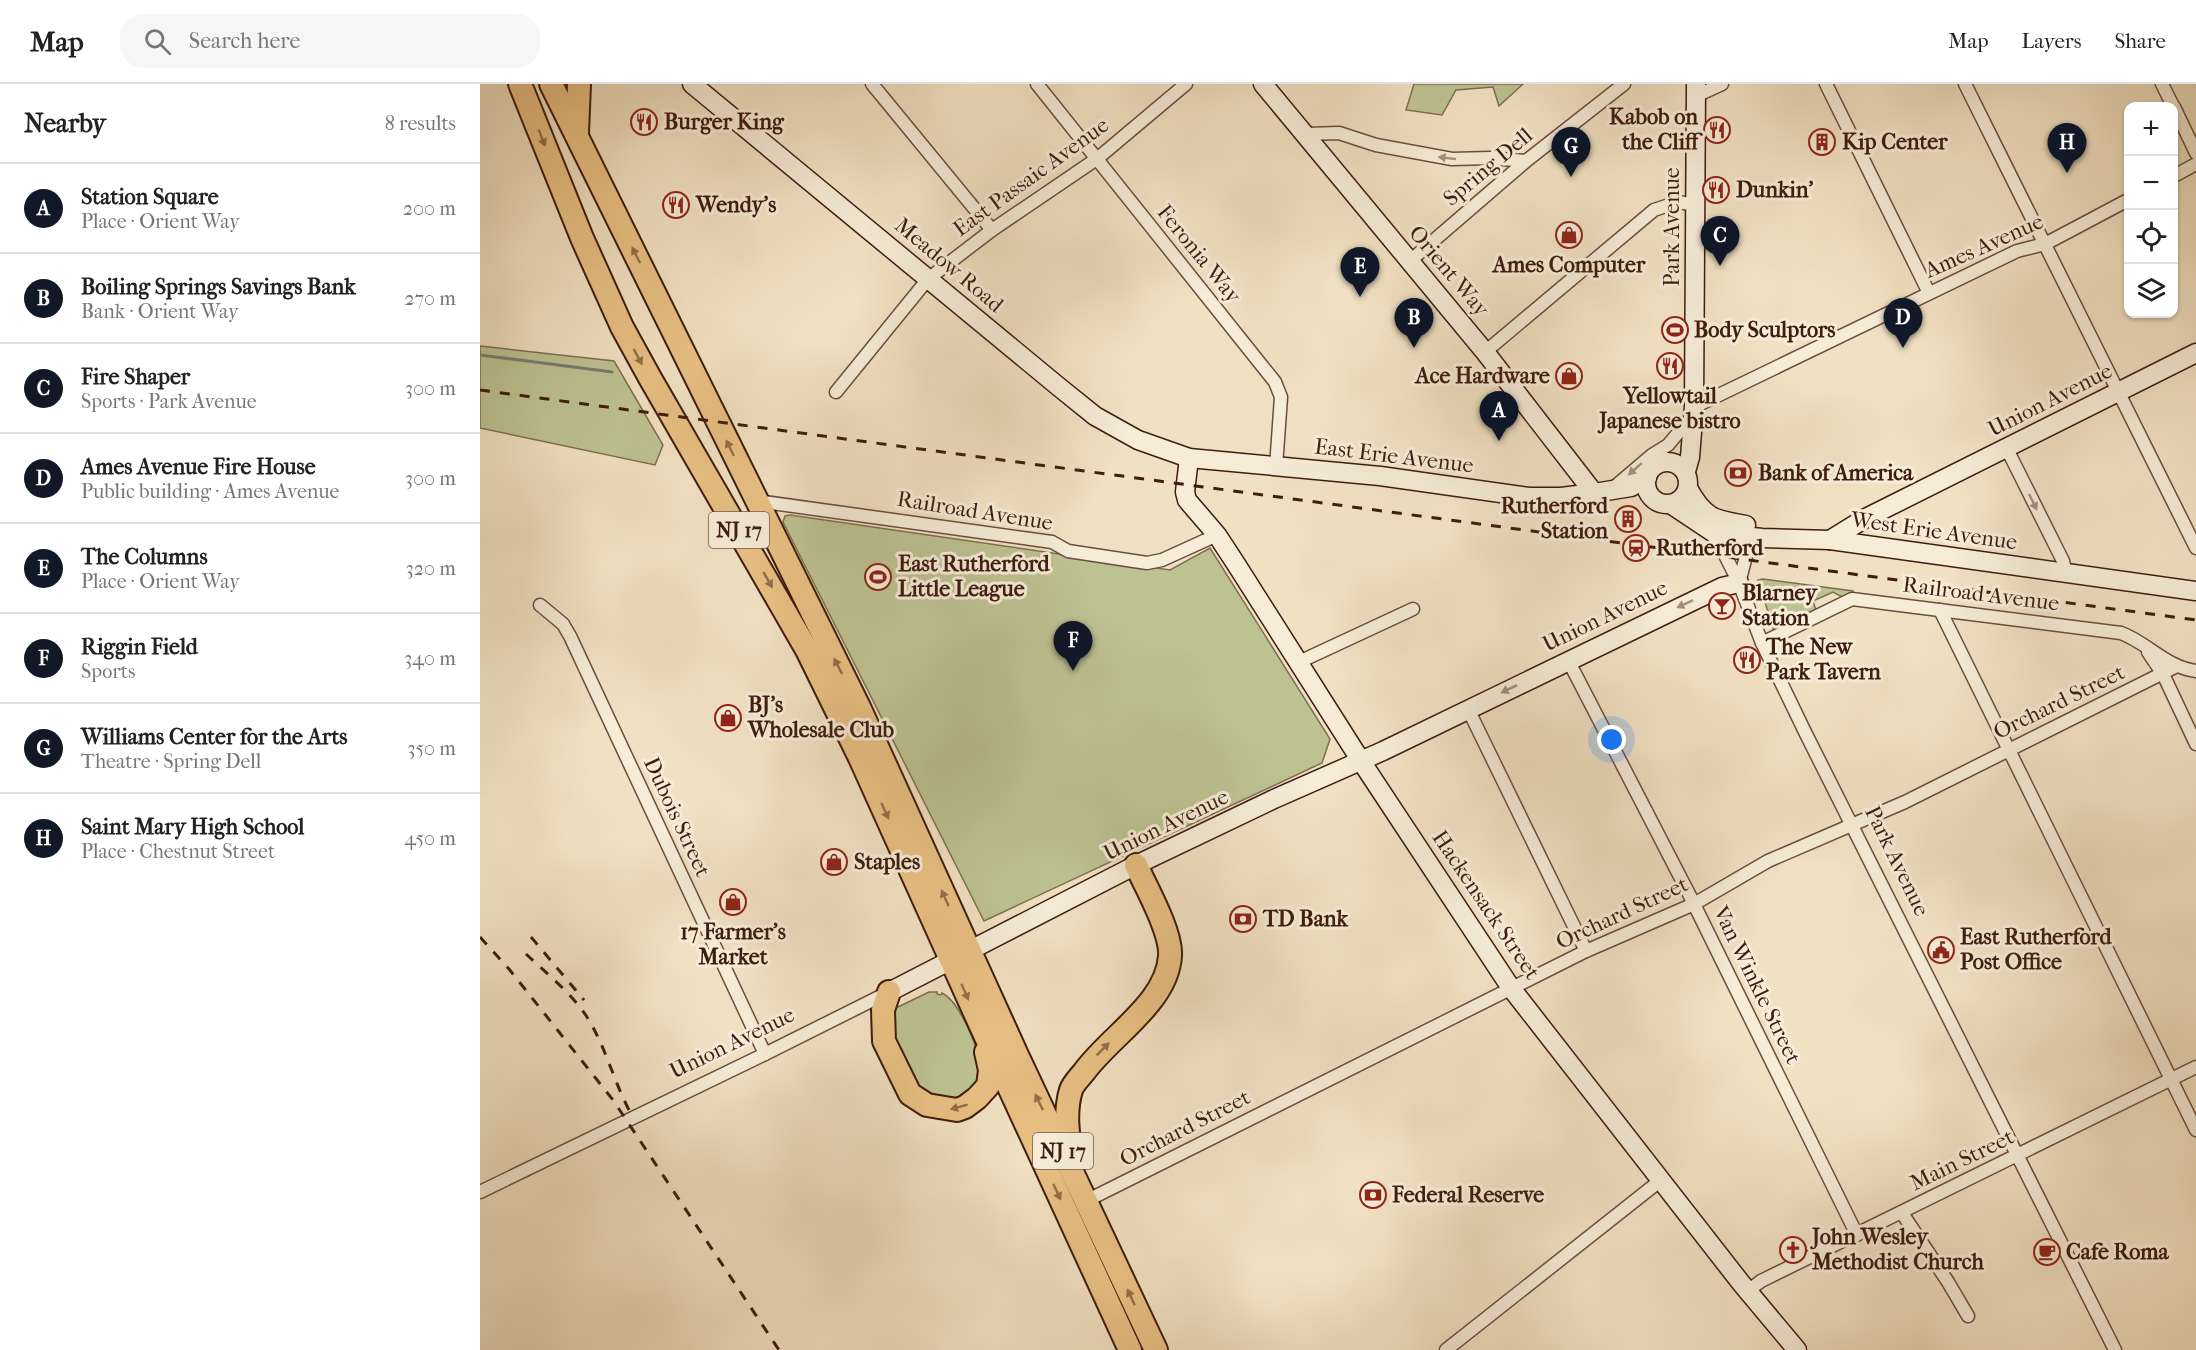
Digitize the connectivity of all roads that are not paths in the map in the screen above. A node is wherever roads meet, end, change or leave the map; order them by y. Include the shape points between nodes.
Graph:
1 (520, 84) edge
2 (551, 84) edge
3 (579, 84) edge
4 (692, 84) edge
5 (872, 84) edge
6 (1037, 84) edge
7 (1186, 84) edge
8 (1263, 84) edge
9 (1624, 84) edge
10 (1722, 84) edge
11 (1826, 84) edge
12 (1965, 84) edge
13 (2162, 84) edge
14 (1696, 90) edge
15 (2171, 102) edge
16 (2178, 117) edge
17 (1306, 134) junction
18 (577, 137) junction
19 (2196, 153) edge
20 (1098, 158) junction
21 (1526, 160) junction
22 (2196, 164) edge
23 (2178, 174) edge
24 (2124, 202) edge
25 (1696, 205) junction
26 (992, 230) junction
27 (2045, 244) junction
28 (1410, 261) junction
29 (928, 279) junction
30 (1929, 293) junction
31 (1485, 352) junction
32 (2196, 353) edge
33 (836, 392) dead end
34 (2120, 392) junction
35 (1692, 414) junction
36 (2007, 449) junction
37 (1189, 458) junction
38 (1663, 462) junction
39 (1276, 467) junction
40 (1647, 478) junction
41 (1687, 480) junction
42 (1602, 491) junction
43 (755, 501) junction
44 (1663, 503) junction
45 (1713, 526) junction
46 (1217, 535) junction
47 (1751, 537) junction
48 (1830, 540) junction
49 (2196, 549) edge
50 (2066, 574) junction
51 (1739, 583) junction
52 (2196, 591) edge
53 (540, 605) dead end
54 (1413, 609) dead end
55 (1940, 610) junction
56 (1762, 643) junction
57 (2142, 643) junction
58 (1568, 660) junction
59 (1299, 662) junction
60 (2177, 666) junction
61 (2196, 671) edge
62 (2163, 674) junction
63 (1468, 709) junction
64 (2196, 744) edge
65 (2010, 749) junction
66 (1361, 761) junction
67 (1853, 826) junction
68 (1136, 866) junction
69 (1694, 904) junction
70 (1586, 951) junction
71 (960, 956) junction
72 (1511, 988) junction
73 (889, 992) junction
74 (980, 1024) junction
75 (765, 1054) junction
76 (2196, 1067) edge
77 (2172, 1080) junction
78 (2196, 1130) edge
79 (2018, 1156) junction
80 (1077, 1179) junction
81 (1661, 1180) junction
82 (480, 1192) edge
83 (1086, 1202) junction
84 (1902, 1213) junction
85 (1857, 1235) junction
86 (1748, 1291) junction
87 (1968, 1316) dead end
88 (1130, 1350) edge
89 (1156, 1350) edge
90 (1446, 1350) edge
91 (1797, 1350) edge
92 (2115, 1350) edge

1 -> 71 highway, NJ 17 via 622,327 807,650
2 - 18 highway, NJ 17
3 - 18 highway
4 - 29 main road, Meadow Road
5 - 26 street
6 - 20 street, Feronia Way
7 - 20 street, East Passaic Avenue
8 - 17 main road, Orient Way
9 - 21 street, Spring Dell
10 - 14 street
11 - 30 street
12 - 27 street
13 - 15 street
14 - 25 main road, Park Avenue
16 - 19 street
21 -> 17 street via 1452,159 1376,145 1339,133
17 - 28 main road, Orient Way
43 -> 18 highway, NJ 17
20 - 26 street, East Passaic Avenue
20 - 39 street, Feronia Way via 1275,382 1281,397
21 - 28 street, Spring Dell
22 - 23 street
24 - 27 street, Ames Avenue
25 - 31 street via 1678,201 1654,210
25 - 35 main road, Park Avenue
26 - 29 street, East Passaic Avenue
27 - 30 street, Ames Avenue via 2017,251
27 - 34 street
28 - 31 main road, Orient Way
29 - 33 street, East Passaic Avenue
29 - 37 main road, Meadow Road via 1095,416 1138,440
30 - 35 street, Ames Avenue
31 - 42 main road, Orient Way
32 - 34 main road, Union Avenue
34 - 36 main road, Union Avenue
34 - 49 street
35 - 38 main road, Park Avenue via 1677,448
35 - 41 main road, Park Avenue
35 -> 42 street via 1668,445
36 - 48 main road, Union Avenue via 1864,519
36 -> 50 street
37 - 39 main road, East Erie Avenue
37 - 46 main road, Hackensack Street via 1187,500
38 - 40 main road via 1654,466
38 - 41 main road via 1675,463
39 - 42 main road, East Erie Avenue via 1380,476 1529,497
40 - 42 main road, East Erie Avenue via 1631,487
40 - 44 main road via 1647,490
41 - 44 main road via 1684,498
41 - 45 main road
42 - 44 main road, East Erie Avenue
43 - 46 street, Railroad Avenue via 1052,542 1068,551 1147,563
71 -> 43 highway, NJ 17 via 859,707
44 - 45 main road, West Erie Avenue
45 - 47 main road, West Erie Avenue
45 - 48 main road
45 - 51 street, Park Avenue
46 - 59 main road, Hackensack Street
47 - 48 main road, West Erie Avenue
47 - 51 street
48 - 50 main road, West Erie Avenue
50 - 52 main road, West Erie Avenue
51 - 56 street, Park Avenue
51 -> 58 main road, Union Avenue via 1722,587
53 - 75 street, Dubois Street via 563,624 570,636
54 - 59 street
55 - 56 street, Railroad Avenue via 1852,599
55 - 57 street, Railroad Avenue via 2121,633
55 - 65 street
56 - 67 street, Park Avenue
57 - 60 street, Railroad Avenue
57 - 62 street
58 -> 63 main road, Union Avenue
58 - 69 street, Van Winkle Street
59 - 66 main road, Hackensack Street
60 - 61 street, Railroad Avenue
60 - 62 street, Orchard Street
62 - 64 street
62 - 65 street, Orchard Street
63 - 66 main road, Union Avenue
63 - 70 street
65 - 67 street, Orchard Street
65 - 77 street
66 - 68 main road, Union Avenue
66 - 72 main road, Hackensack Street
67 - 69 street, Orchard Street via 1768,861
67 - 79 street, Park Avenue
68 - 71 main road, Union Avenue
80 -> 68 highway via 1066,1133 1071,1089 1094,1058 1164,983 1171,954 1161,918
69 - 70 street, Orchard Street
69 - 85 street, Van Winkle Street
70 - 72 street, Orchard Street
71 - 73 main road, Union Avenue
71 -> 74 highway, NJ 17
80 -> 71 highway, NJ 17
72 - 81 main road, Hackensack Street
72 - 83 street, Orchard Street
74 -> 73 highway via 990,1070 988,1086 957,1110 927,1105 910,1094 884,1041 883,1010
73 - 75 street, Union Avenue
74 -> 88 highway, NJ 17
75 - 82 street, Union Avenue
76 - 77 street, Main Street
77 - 78 street
77 - 79 street, Main Street
79 - 84 street, Main Street
79 - 92 street, Park Avenue
80 - 83 highway, NJ 17
81 - 86 main road, Hackensack Street
81 - 90 street
89 -> 83 highway, NJ 17
84 - 85 street, Main Street
84 - 87 street
85 - 86 street, Main Street
86 - 91 main road, Hackensack Street

